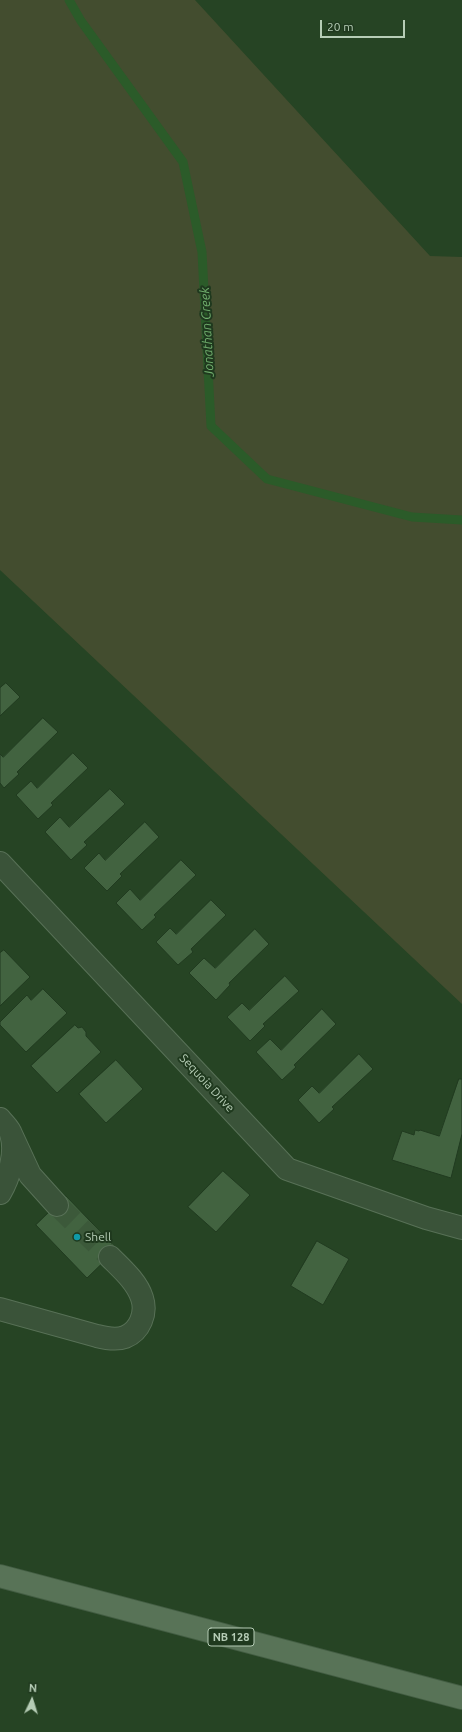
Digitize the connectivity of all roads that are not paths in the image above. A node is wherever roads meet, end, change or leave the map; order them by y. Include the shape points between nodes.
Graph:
1 (0, 863) edge
2 (6, 1126) edge
3 (0, 1193) edge
4 (57, 1205) tunnel mouth
5 (462, 1228) edge
6 (110, 1257) tunnel mouth
7 (0, 1309) edge
8 (0, 1576) edge
9 (462, 1698) edge

1 - 5 street, Sequoia Drive via 287,1169 426,1218
2 - 3 street via 13,1161 6,1184
2 - 4 street via 30,1175
6 - 7 street via 136,1285 143,1299 144,1314 136,1330 124,1337 97,1336
8 - 9 main road, NB 128

